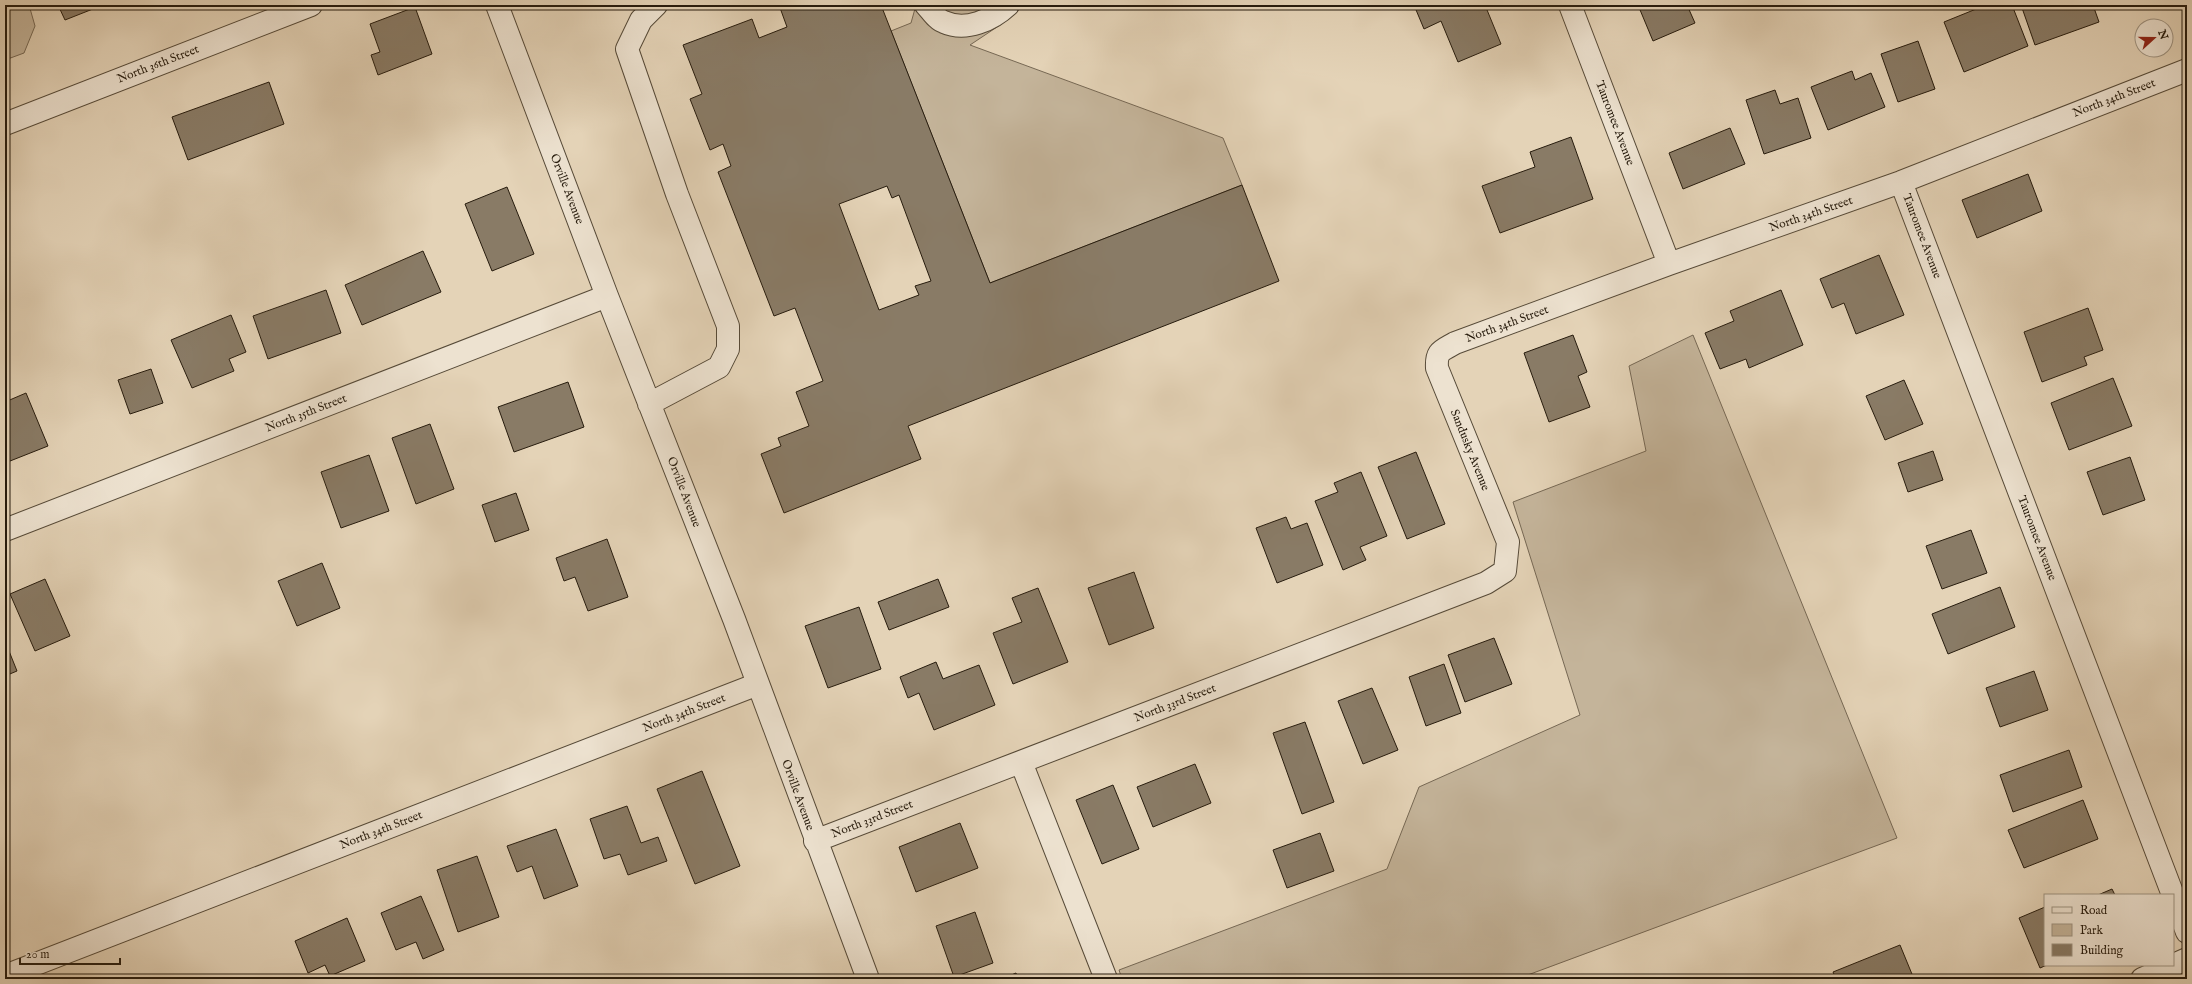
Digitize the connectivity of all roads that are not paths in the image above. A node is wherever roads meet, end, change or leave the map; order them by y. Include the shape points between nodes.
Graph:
1 (312, 5) edge
2 (497, 5) edge
3 (656, 5) edge
4 (926, 5) edge
5 (1008, 5) edge
6 (1570, 5) edge
7 (2187, 70) edge
8 (5, 124) edge
9 (1901, 182) junction
10 (1669, 264) junction
11 (607, 296) junction
12 (1437, 357) joint
13 (649, 404) junction
14 (5, 530) edge
15 (1508, 542) joint
16 (758, 684) junction
17 (1021, 762) junction
18 (815, 841) junction
19 (2173, 894) edge
20 (2174, 898) edge
21 (2187, 932) edge
22 (2187, 959) edge
23 (2174, 965) edge
24 (2171, 966) edge
25 (5, 976) edge
26 (868, 979) edge
27 (1106, 979) edge
28 (2142, 979) edge

1 - 8 street, North 36th Street
2 - 11 street, Orville Avenue
3 - 13 street via 641,20 627,49 677,194 728,326 728,349 719,367
4 - 5 street via 943,22 969,27 1002,11
6 - 10 street, Tauromee Avenue
7 - 9 street, North 34th Street
9 - 10 street, North 34th Street
9 - 19 street, Tauromee Avenue
10 - 12 street, North 34th Street via 1454,343
11 - 13 street, Orville Avenue
11 - 14 street, North 35th Street
12 - 15 street, Sandusky Avenue via 1437,368
13 - 16 street, Orville Avenue
15 - 17 street, North 33rd Street via 1505,571 1486,583
16 - 18 street, Orville Avenue
16 - 25 street, North 34th Street
17 - 18 street, North 33rd Street
17 - 27 street
18 - 26 street, Orville Avenue
20 - 21 street, Tauromee Avenue
22 - 23 street
24 - 28 street

